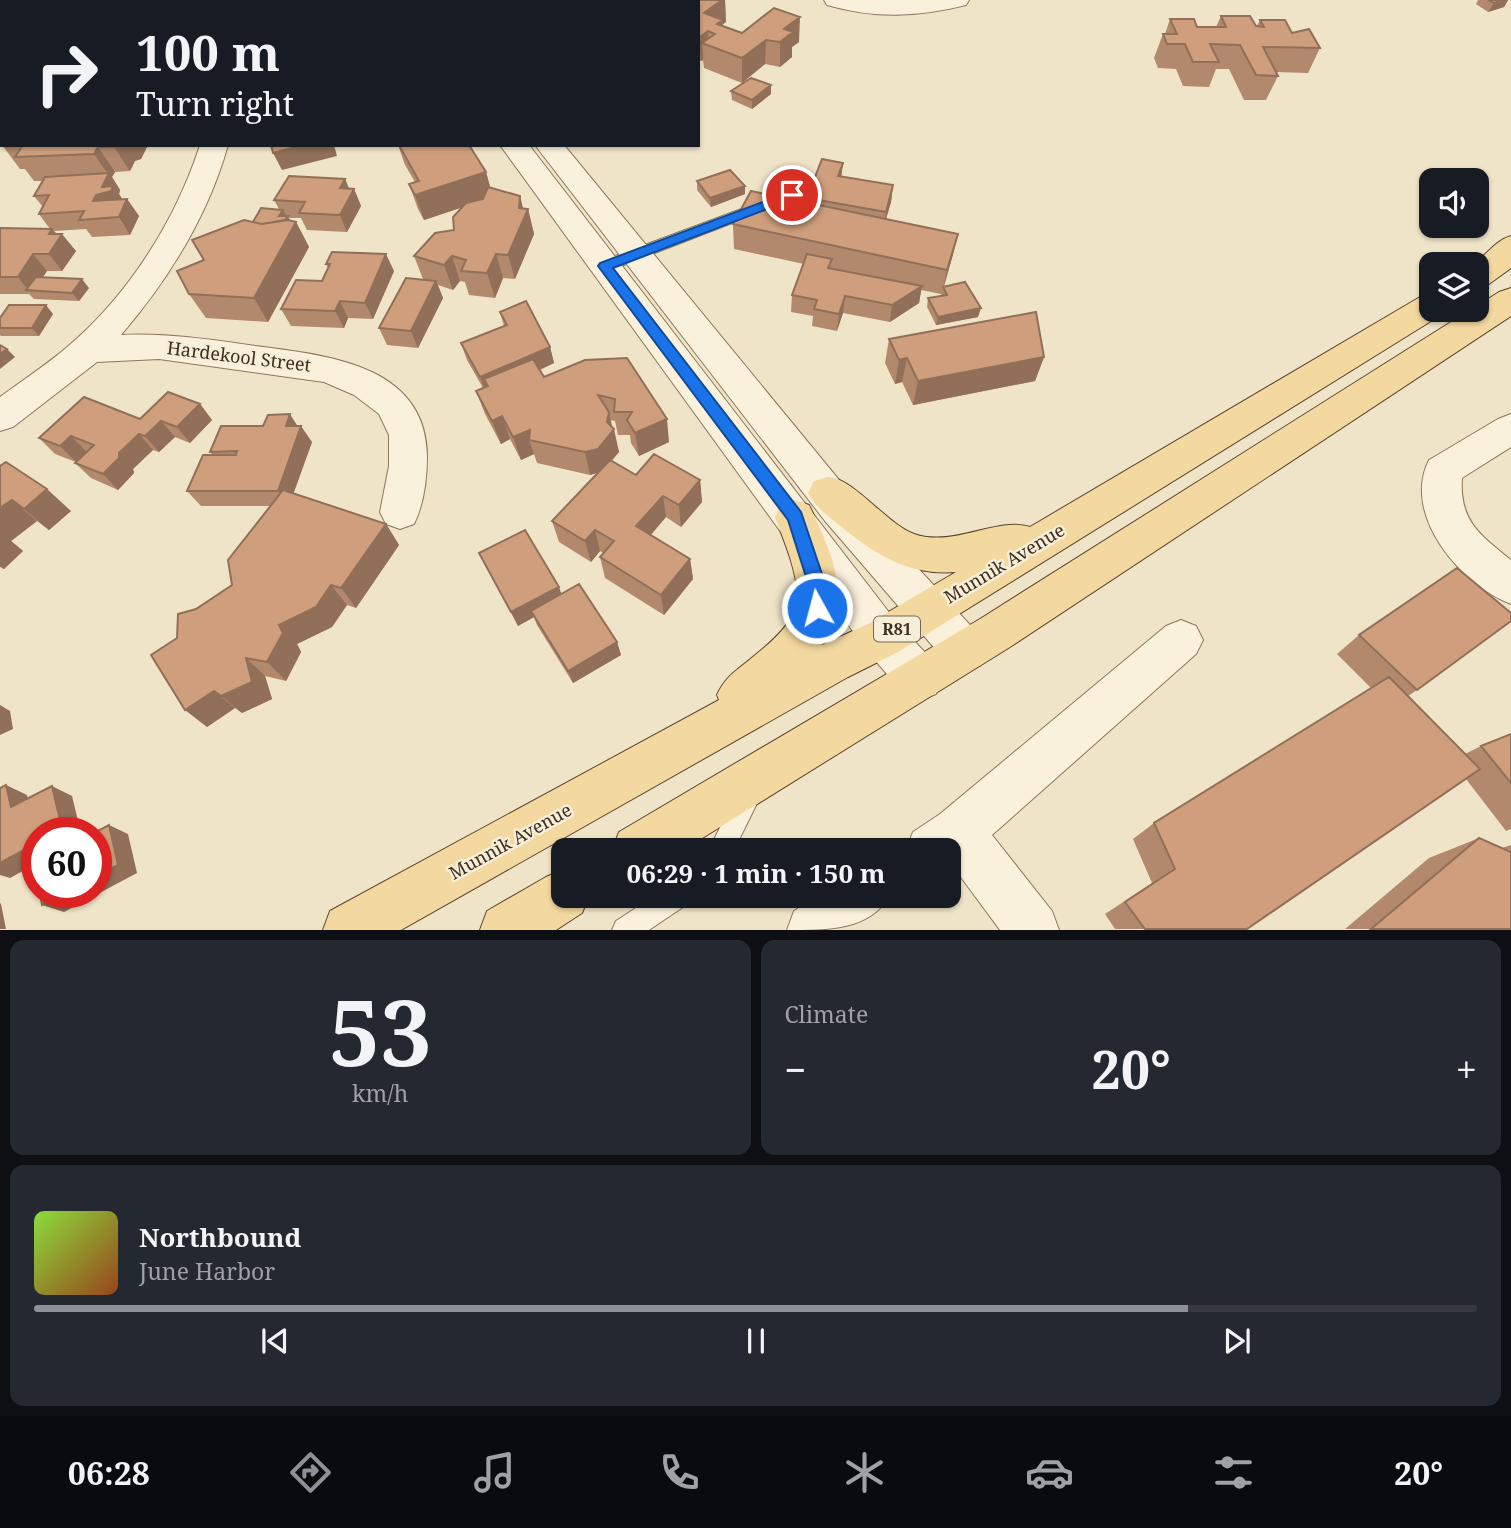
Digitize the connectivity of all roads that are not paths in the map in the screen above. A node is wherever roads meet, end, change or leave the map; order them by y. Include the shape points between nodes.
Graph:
1 (836, 0) edge
2 (957, 0) edge
3 (213, 147) edge
4 (515, 147) edge
5 (552, 147) edge
6 (574, 174) junction
7 (544, 186) junction
8 (792, 195) dead end
9 (1511, 247) edge
10 (621, 260) junction
11 (1489, 269) edge
12 (1511, 300) edge
13 (1419, 313) edge
14 (89, 349) junction
15 (0, 417) edge
16 (0, 427) edge
17 (1511, 429) edge
18 (812, 505) junction
19 (400, 512) dead end
20 (1047, 536) junction
21 (1511, 585) edge
22 (927, 609) junction
23 (883, 638) junction
24 (1181, 640) dead end
25 (965, 651) junction
26 (920, 679) junction
27 (640, 769) junction
28 (757, 778) junction
29 (656, 838) edge
30 (727, 838) edge
31 (949, 838) edge
32 (961, 857) edge
33 (551, 903) edge
34 (658, 908) edge
35 (845, 908) edge
36 (349, 929) edge
37 (506, 929) edge
38 (625, 929) edge
39 (813, 929) edge
40 (1033, 929) edge

1 - 2 street via 889,9
3 - 14 street via 173,239 135,295
4 - 7 street
5 - 6 street
6 - 7 street
6 - 10 street
7 - 10 street
8 - 10 lane
9 - 11 main road
10 - 18 street
12 - 25 main road
13 - 20 main road, Munnik Avenue / R81
14 - 15 street
14 - 16 street
14 - 19 street, Hardekool Street via 159,346 292,362 330,369 367,385 393,405 408,435
17 - 21 street via 1443,471 1441,487 1442,509 1463,544
18 - 20 main road via 918,551 971,552
18 - 22 street
18 - 23 street
18 - 27 main road via 817,608 809,627 758,682
20 - 22 main road, Munnik Avenue / R81
22 - 23 main road, Munnik Avenue / R81
22 - 25 street
23 - 26 street
23 - 27 main road, Munnik Avenue / R81
24 - 31 street
25 - 26 main road
26 - 28 main road
27 - 36 main road, Munnik Avenue / R81
28 - 29 main road
28 - 30 lane
32 - 40 street
33 - 37 main road
34 - 38 lane
35 - 39 street

